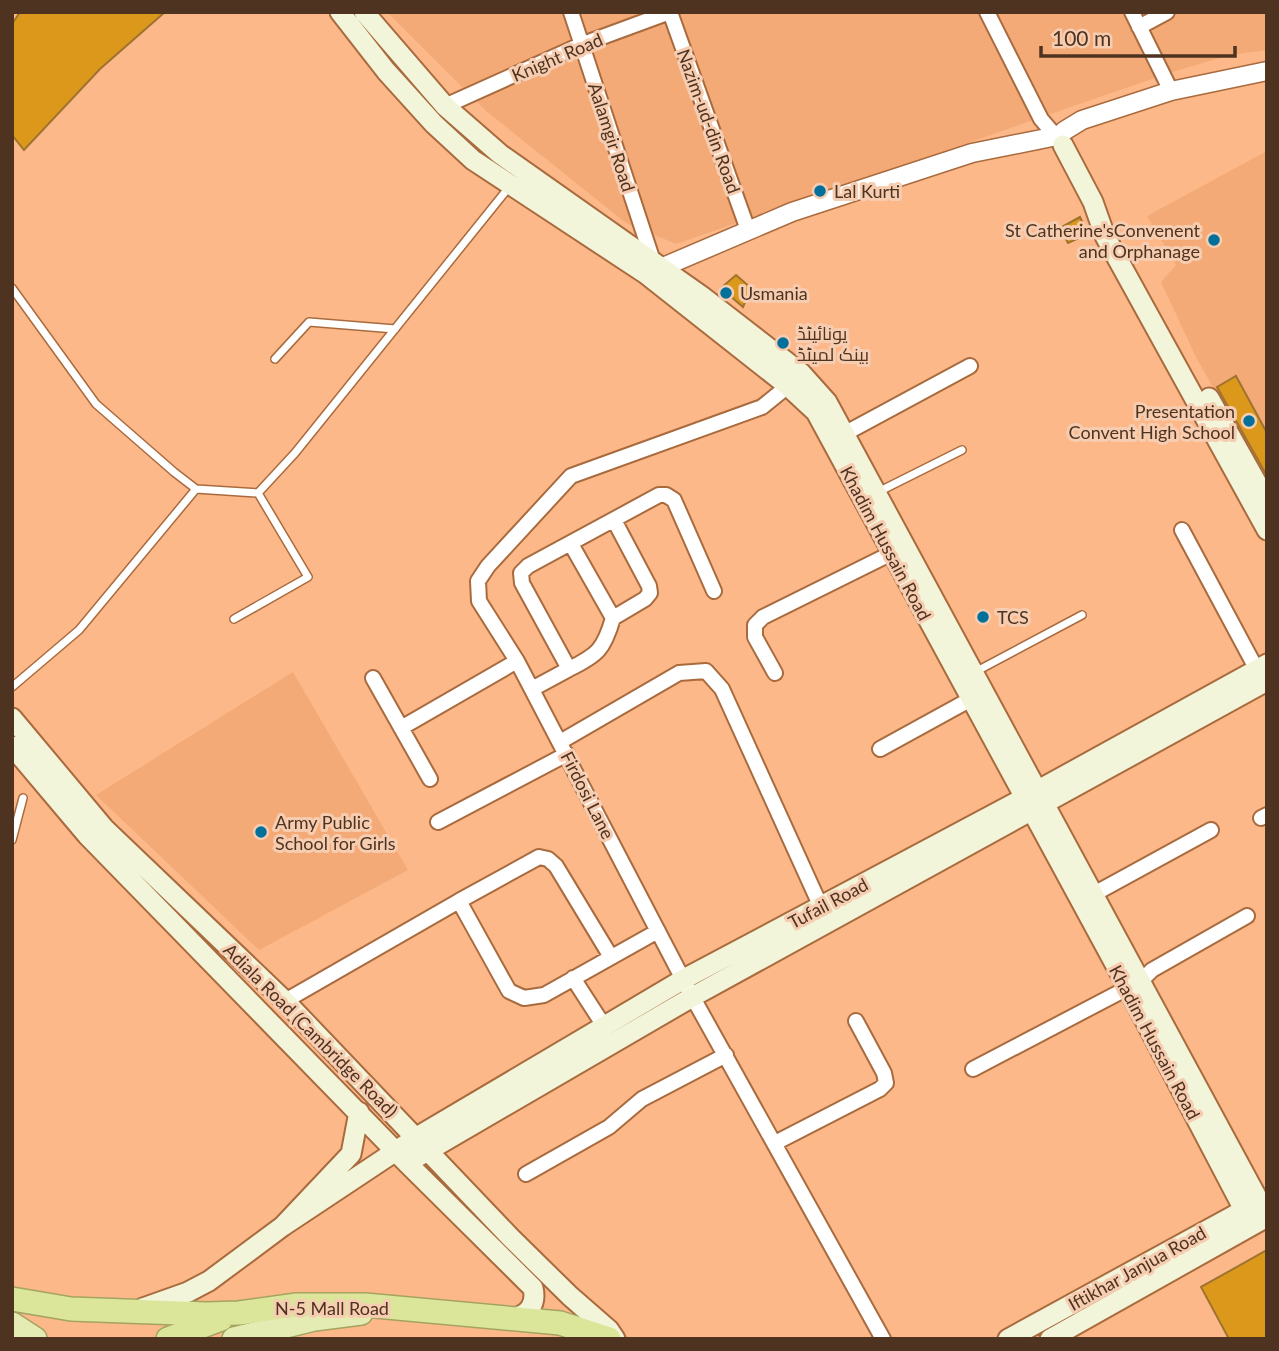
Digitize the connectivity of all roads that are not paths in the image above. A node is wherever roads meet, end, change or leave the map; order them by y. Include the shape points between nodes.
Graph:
1 (340, 12) edge
2 (365, 12) edge
3 (572, 12) edge
4 (670, 12) edge
5 (986, 12) edge
6 (1132, 12) edge
7 (1167, 12) edge
8 (1139, 27) junction
9 (583, 44) junction
10 (1267, 71) edge
11 (1171, 91) junction
12 (445, 106) junction
13 (1058, 137) junction
14 (510, 185) junction
15 (1093, 202) junction
16 (748, 230) junction
17 (653, 267) junction
18 (12, 288) edge
19 (395, 329) junction
20 (275, 359) dead end
21 (970, 366) dead end
22 (788, 386) junction
23 (844, 434) junction
24 (962, 450) dead end
25 (196, 489) junction
26 (876, 493) junction
27 (258, 494) junction
28 (1267, 501) edge
29 (614, 520) junction
30 (1182, 530) dead end
31 (1267, 530) edge
32 (571, 544) junction
33 (892, 553) junction
34 (715, 591) dead end
35 (1082, 615) dead end
36 (612, 618) junction
37 (234, 619) dead end
38 (517, 661) junction
39 (569, 669) junction
40 (1264, 672) edge
41 (775, 673) dead end
42 (974, 673) junction
43 (373, 678) dead end
44 (12, 687) edge
45 (532, 689) junction
46 (971, 699) junction
47 (12, 718) edge
48 (401, 728) junction
49 (12, 746) edge
50 (564, 748) junction
51 (880, 749) dead end
52 (430, 779) dead end
53 (23, 798) dead end
54 (1035, 801) junction
55 (438, 822) dead end
56 (1211, 830) dead end
57 (12, 840) edge
58 (1094, 894) junction
59 (458, 901) junction
60 (821, 907) junction
61 (1247, 916) dead end
62 (658, 930) junction
63 (611, 957) junction
64 (573, 978) junction
65 (1134, 985) junction
66 (689, 988) junction
67 (285, 1001) junction
68 (856, 1021) dead end
69 (604, 1026) junction
70 (726, 1055) junction
71 (974, 1069) dead end
72 (359, 1112) junction
73 (775, 1143) junction
74 (423, 1144) junction
75 (401, 1157) junction
76 (526, 1174) dead end
77 (1258, 1210) edge
78 (283, 1226) junction
79 (12, 1300) edge
80 (396, 1308) junction
81 (125, 1313) junction
82 (239, 1313) junction
83 (512, 1319) junction
84 (12, 1324) edge
85 (35, 1339) edge
86 (168, 1339) edge
87 (234, 1339) edge
88 (609, 1339) edge
89 (615, 1339) edge
90 (883, 1339) edge
91 (1008, 1339) edge
92 (1050, 1339) edge

1 - 14 main road, Khadim Hussain Road via 433,124
2 - 12 main road, Khadim Hussain Road
3 - 9 street, Aalamgir Road
4 - 9 street, Knight Road
4 - 16 street, Nazim-ud-din Road
5 - 13 street via 1041,120
6 - 8 street
7 - 8 street
8 - 11 street
9 - 12 street, Knight Road
9 - 17 street, Aalamgir Road
10 - 11 street
11 - 13 street via 1082,120
12 - 17 main road, Khadim Hussain Road via 500,154
13 - 15 main road
13 - 16 street via 972,153
14 - 17 main road, Khadim Hussain Road
14 - 19 lane
15 - 28 main road via 1116,230
15 - 31 main road via 1105,236
16 - 17 street
17 - 22 main road, Khadim Hussain Road
17 - 23 main road, Khadim Hussain Road via 704,297 801,373 827,402
18 - 25 lane via 96,404
19 - 20 lane via 309,323
19 - 27 lane
21 - 23 street
22 - 33 main road, Khadim Hussain Road via 816,412
22 - 38 street, Firdosi Lane via 762,407 571,476 478,581 480,601
23 - 26 main road, Khadim Hussain Road
24 - 26 lane
25 - 27 lane
25 - 44 lane via 79,631
26 - 42 main road, Khadim Hussain Road
27 - 37 lane via 308,578
29 - 32 street
29 - 34 street via 659,495 674,500
29 - 36 street via 650,593
30 - 40 street
32 - 36 street
32 - 39 street via 521,573 522,583
33 - 41 street via 755,625 755,636
33 - 46 main road, Khadim Hussain Road
35 - 42 lane
36 - 39 street via 605,643 592,658
38 - 45 street, Firdosi Lane
38 - 48 street
39 - 45 street
40 - 54 main road, Tufail Road
42 - 54 main road, Khadim Hussain Road
43 - 48 street
45 - 50 street, Firdosi Lane
46 - 51 street
46 - 54 main road, Khadim Hussain Road
47 - 67 main road, Adiala Road (Cambridge Road) via 104,828
48 - 52 street
49 - 72 main road, Adiala Road (Cambridge Road) via 87,835
50 - 55 street
50 - 60 street via 679,673 706,670 722,689
50 - 62 street, Firdosi Lane
53 - 57 lane
54 - 58 main road, Khadim Hussain Road
54 - 60 main road, Tufail Road
54 - 65 main road, Khadim Hussain Road
54 - 66 main road, Tufail Road
56 - 58 street
58 - 65 main road, Khadim Hussain Road
59 - 63 street via 539,857 548,859
59 - 64 street via 509,990 524,998 544,995
59 - 67 street
60 - 66 main road, Tufail Road
61 - 65 street
62 - 63 street
62 - 66 street, Firdosi Lane
63 - 64 street
64 - 69 street
65 - 71 street
65 - 77 main road, Khadim Hussain Road
66 - 69 main road, Tufail Road
66 - 70 street, Firdosi Lane
66 - 74 main road, Tufail Road
67 - 74 main road, Adiala Road (Cambridge Road)
68 - 73 street via 886,1083
69 - 74 main road, Tufail Road
70 - 73 street, Firdosi Lane
70 - 76 street via 642,1099 609,1127
72 - 75 main road, Adiala Road (Cambridge Road)
72 - 78 main road via 351,1154
73 - 90 street, Firdosi Lane
74 - 75 main road, Tufail Road
74 - 89 main road, Adiala Road (Cambridge Road)
75 - 78 main road, Tufail Road
75 - 83 main road, Adiala Road (Cambridge Road) via 533,1288 532,1308
77 - 91 main road, Iftikhar Janjua Road
77 - 92 main road, Iftikhar Janjua Road
78 - 81 main road via 209,1281
79 - 81 highway, N-5 Mall Road
80 - 82 highway, N-5 Mall Road via 297,1305
80 - 83 highway, N-5 Mall Road
80 - 87 main road via 314,1319
81 - 82 highway, N-5 Mall Road
82 - 86 highway
83 - 88 highway, N-5 Mall Road via 560,1323
84 - 85 main road

